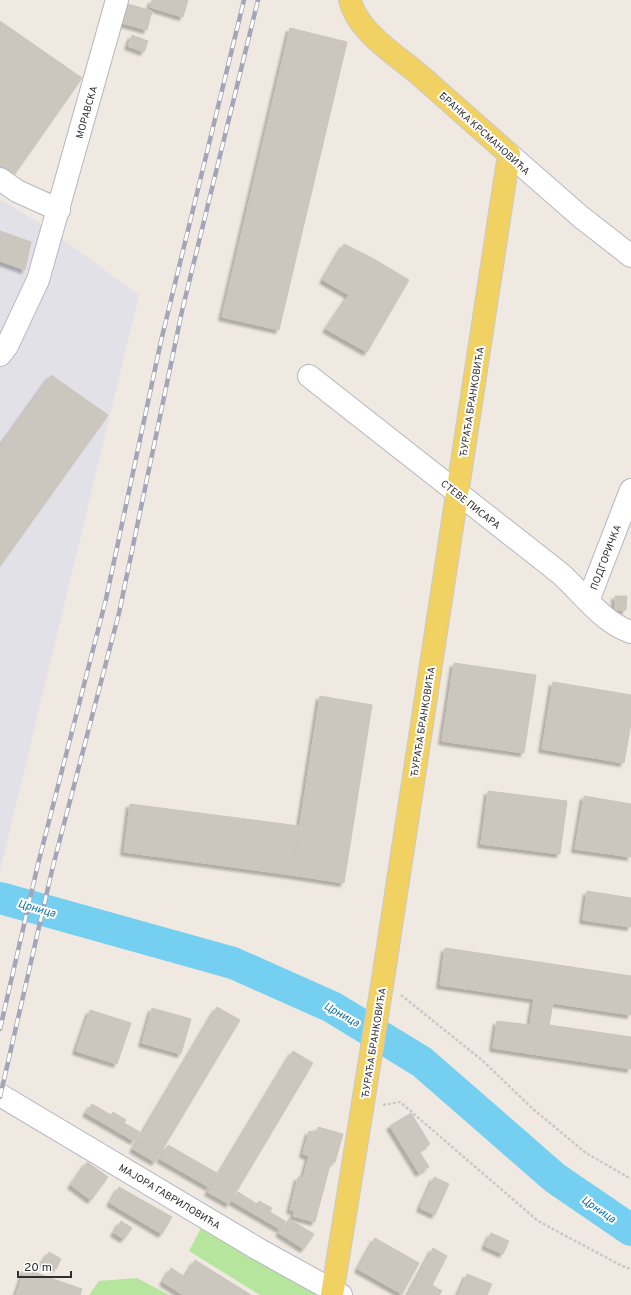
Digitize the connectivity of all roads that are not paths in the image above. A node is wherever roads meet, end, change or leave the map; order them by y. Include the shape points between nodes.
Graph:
1 (117, 0) edge
2 (350, 0) edge
3 (509, 154) junction
4 (0, 179) edge
5 (57, 216) junction
6 (631, 256) edge
7 (0, 355) edge
8 (309, 376) dead end
9 (631, 490) edge
10 (457, 493) junction
11 (588, 602) junction
12 (631, 632) edge
13 (0, 1095) edge
14 (336, 1293) edge

1 - 5 street, МОРАВСКА
2 - 3 main road, БРАНКА КРСМАНОВИЋА via 357,17 374,37
3 - 6 street, БРАНКА КРСМАНОВИЋА via 581,217
3 - 10 main road, ЂУРАЂА БРАНКОВИЋА
4 - 5 street
5 - 7 street, МОРАВСКА via 38,280 7,346
8 - 10 street, СТЕВЕ ПИСАРА
9 - 11 street, ПОДГОРИЧКА
10 - 11 street, СТЕВЕ ПИСАРА via 561,574
10 - 14 main road, ЂУРАЂА БРАНКОВИЋА
11 - 12 street, СТЕВЕ ПИСАРА via 611,621
13 - 14 street, МАЈОРА ГАВРИЛОВИЋА

